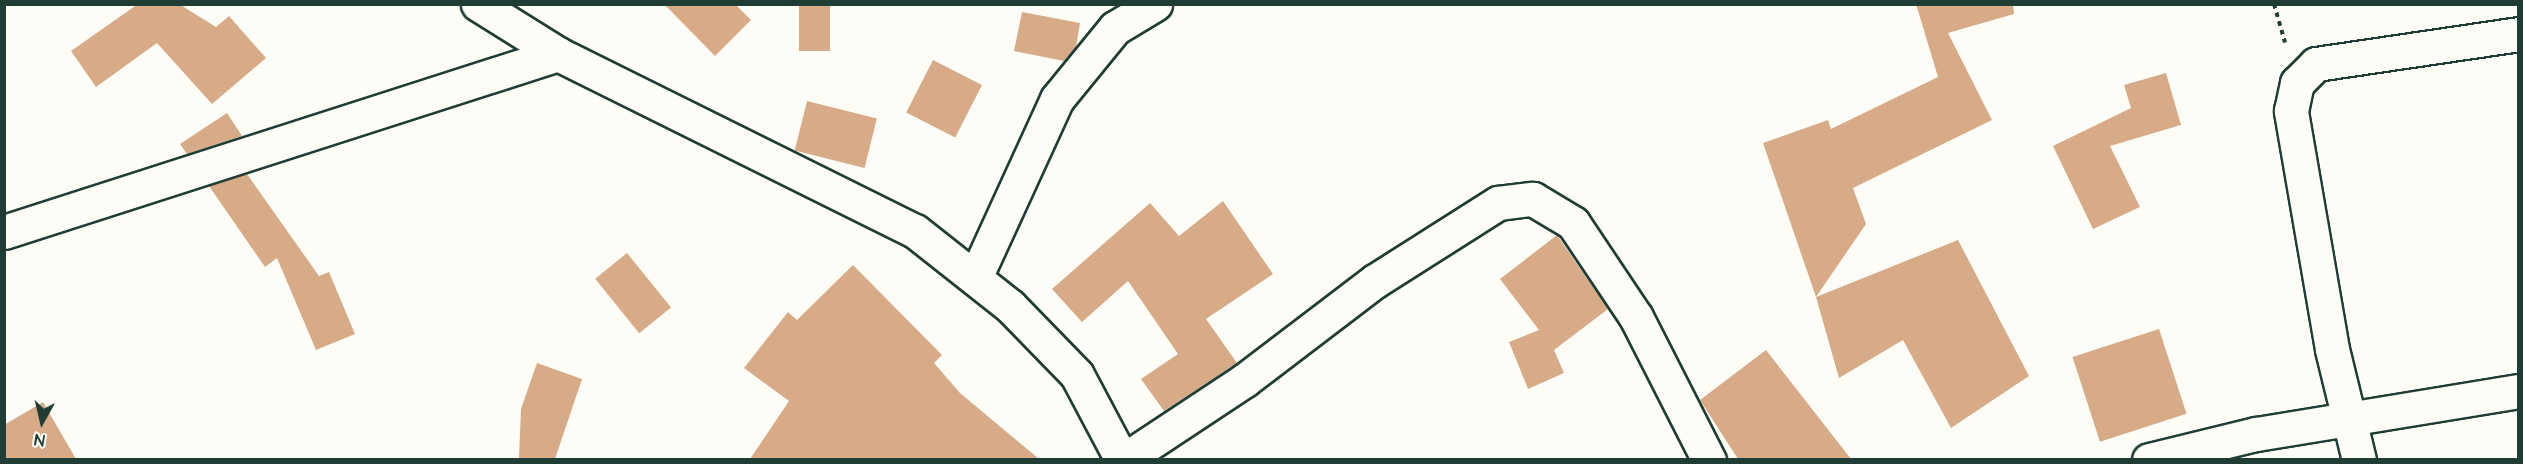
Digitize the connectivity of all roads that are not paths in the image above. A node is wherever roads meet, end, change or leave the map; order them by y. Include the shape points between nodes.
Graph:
1 (478, 4) edge
2 (1155, 4) edge
3 (1110, 16) edge
4 (2518, 34) edge
5 (558, 54) junction
6 (4, 232) edge
7 (975, 278) junction
8 (2518, 391) edge
9 (2348, 417) junction
10 (1123, 459) edge
11 (1709, 459) edge
12 (2149, 459) edge
13 (2359, 459) edge

1 - 5 street
2 - 3 street
3 - 7 street via 1057,99
4 - 9 street via 2316,64 2296,84 2291,111 2332,350
5 - 6 street
5 - 7 street via 915,231
7 - 10 street via 1010,306 1077,375
8 - 9 street
9 - 12 street
9 - 13 street
10 - 11 street via 1245,380 1375,281 1498,203 1533,199 1573,223 1636,317

